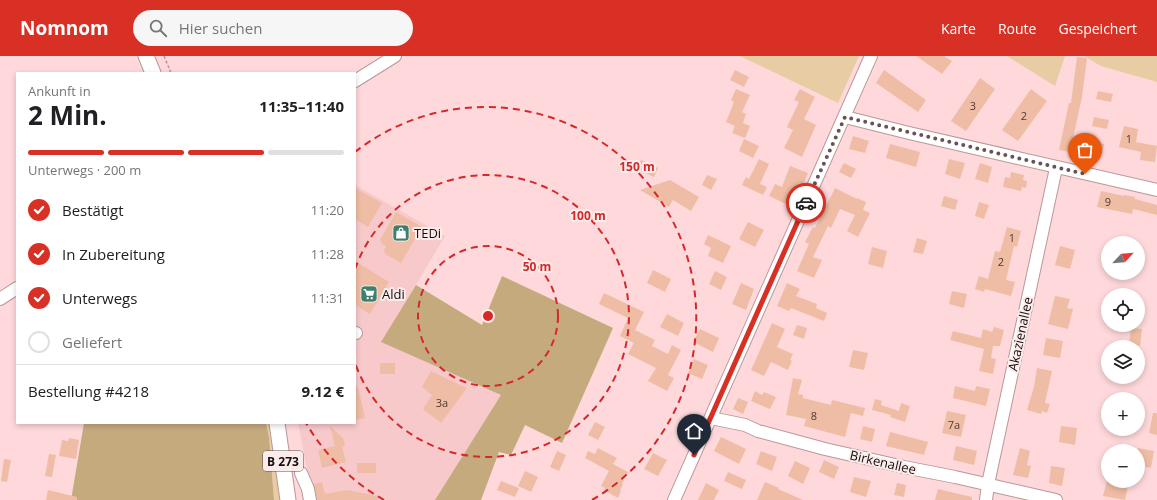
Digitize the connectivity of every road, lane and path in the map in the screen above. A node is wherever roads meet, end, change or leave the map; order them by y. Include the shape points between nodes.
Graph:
1 (146, 56) edge
2 (164, 56) edge
3 (394, 56) edge
4 (871, 56) edge
5 (153, 72) edge
6 (171, 72) edge
7 (356, 80) edge
8 (845, 117) junction
9 (1056, 168) junction
10 (1157, 190) edge
11 (16, 289) edge
12 (0, 299) edge
13 (711, 418) junction
14 (277, 424) edge
15 (301, 473) dead end
16 (988, 484) junction
17 (288, 500) edge
18 (310, 500) edge
19 (674, 500) edge
20 (986, 500) edge
21 (1056, 500) edge

1 - 5 main road
2 - 6 path
3 - 7 street
4 - 8 street
8 - 9 street
8 - 13 street
9 - 10 street
9 - 16 street, Akazienallee
11 - 12 street
13 - 16 street, Birkenallee via 745,425 758,432 824,449
13 - 19 street
14 - 17 main road, B 273
15 - 18 street
16 - 20 street, Akazienallee
16 - 21 street, Birkenallee

